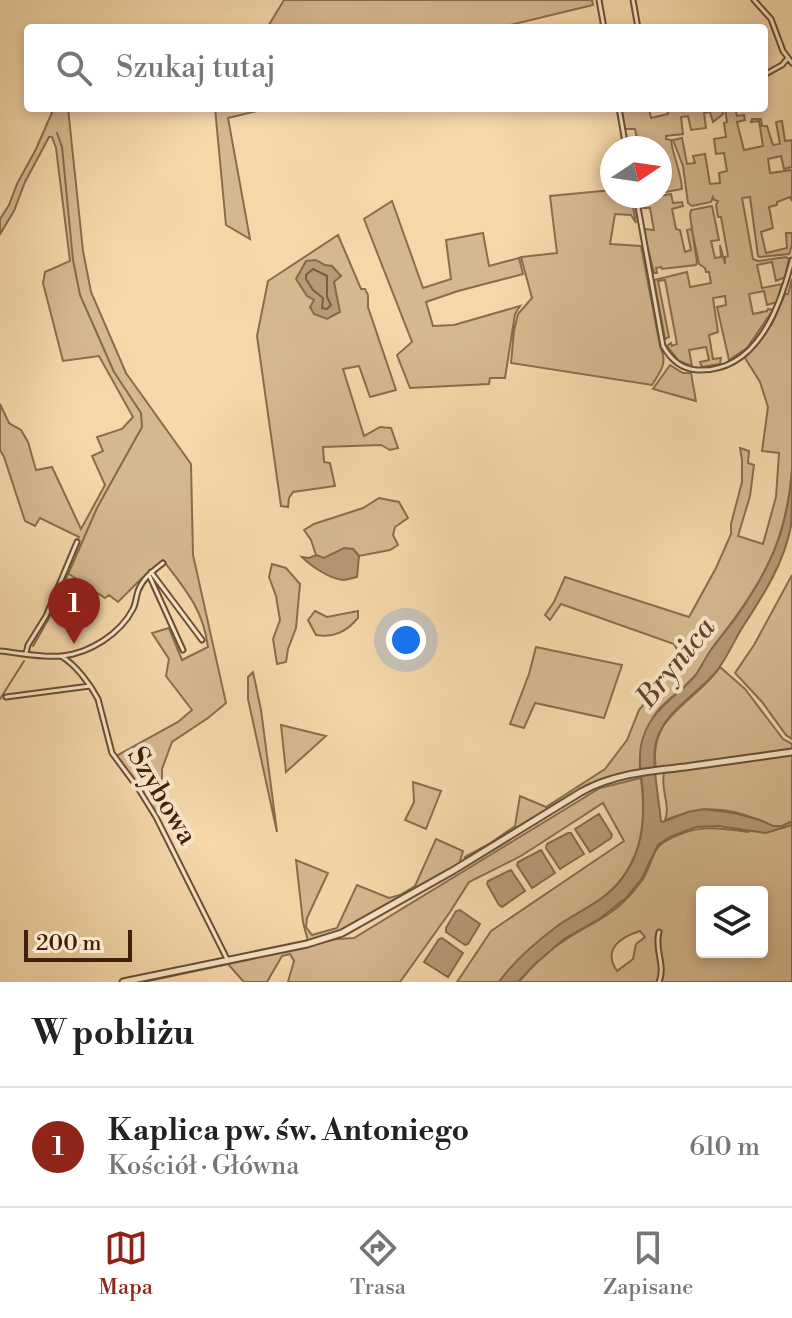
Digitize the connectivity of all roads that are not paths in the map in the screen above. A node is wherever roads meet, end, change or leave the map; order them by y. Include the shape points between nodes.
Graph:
1 (599, 0) edge
2 (633, 0) edge
3 (754, 0) edge
4 (603, 24) edge
5 (637, 24) edge
6 (788, 58) junction
7 (792, 63) edge
8 (768, 73) edge
9 (620, 112) edge
10 (624, 136) edge
11 (638, 208) edge
12 (792, 260) edge
13 (77, 542) dead end
14 (163, 563) dead end
15 (150, 573) junction
16 (202, 640) dead end
17 (183, 650) dead end
18 (0, 651) edge
19 (26, 653) junction
20 (74, 654) junction
21 (61, 656) junction
22 (69, 661) junction
23 (90, 686) junction
24 (6, 697) dead end
25 (792, 752) edge
26 (659, 932) dead end
27 (228, 961) junction
28 (123, 982) edge
29 (659, 982) edge

1 - 4 street
2 - 5 street
3 - 6 street via 771,19
6 - 7 street
6 - 8 street
9 - 10 street
11 - 12 street via 663,346 680,366 703,370 742,357 778,307
13 - 19 street
14 - 15 street
15 - 16 street
15 - 17 street
15 - 20 street via 133,610 116,631
18 - 19 street
19 - 21 street
20 - 21 street
20 - 22 street
21 - 22 street, Szybowa
22 - 23 street, Szybowa
23 - 24 street
23 - 27 street, Szybowa via 112,753 156,817
25 - 27 street via 617,777 592,786 350,929
26 - 29 street
27 - 28 street

